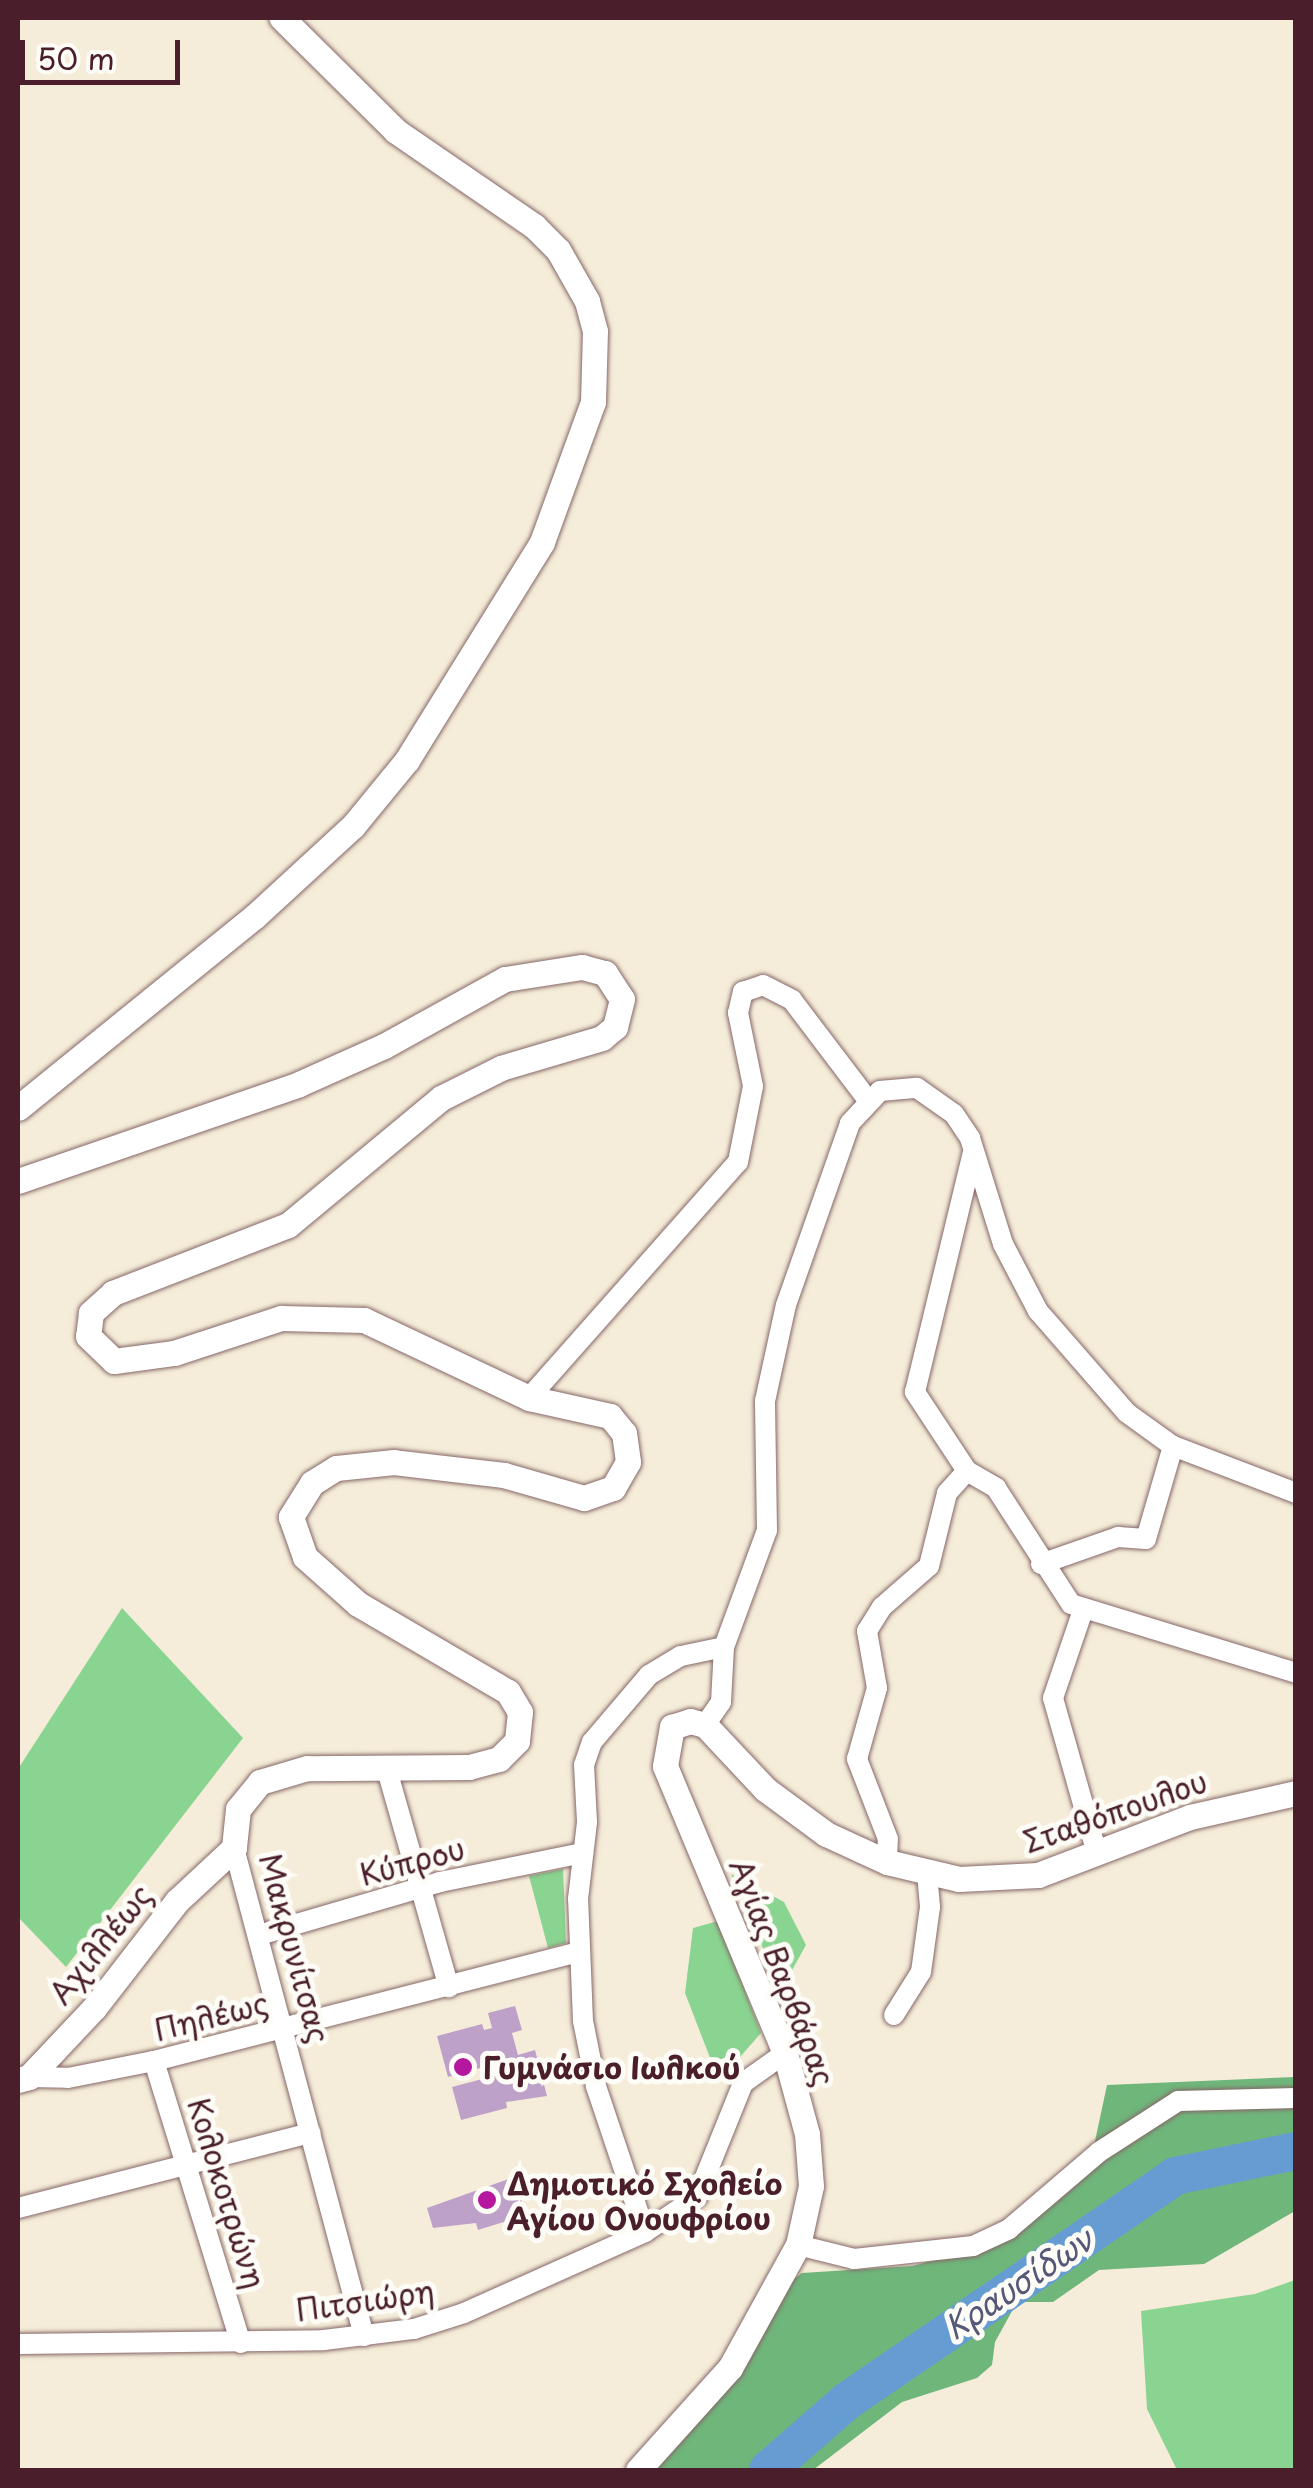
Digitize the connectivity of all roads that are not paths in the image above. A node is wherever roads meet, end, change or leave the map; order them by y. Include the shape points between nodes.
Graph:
1 (282, 18) edge
2 (868, 1100) junction
3 (18, 1108) edge
4 (974, 1148) junction
5 (18, 1181) edge
6 (529, 1398) junction
7 (1173, 1446) junction
8 (967, 1471) junction
9 (1296, 1493) edge
10 (1041, 1564) junction
11 (1083, 1610) junction
12 (724, 1646) junction
13 (1296, 1672) edge
14 (705, 1725) junction
15 (388, 1770) junction
16 (1296, 1793) edge
17 (234, 1848) junction
18 (583, 1853) junction
19 (1096, 1854) junction
20 (887, 1862) junction
21 (927, 1875) junction
22 (420, 1887) junction
23 (258, 1935) junction
24 (579, 1952) junction
25 (449, 1987) junction
26 (894, 2015) dead end
27 (284, 2030) junction
28 (785, 2053) junction
29 (154, 2061) junction
30 (23, 2079) edge
31 (1296, 2098) edge
32 (311, 2133) junction
33 (188, 2167) junction
34 (18, 2208) edge
35 (645, 2232) junction
36 (798, 2245) junction
37 (364, 2336) junction
38 (241, 2342) junction
39 (18, 2344) edge
40 (638, 2470) edge

1 - 3 street via 396,131 534,226 558,250 587,301 595,332 593,402 542,542 407,760 352,826 256,916
2 - 4 street via 898,1086 917,1088 954,1114
2 - 6 street via 792,1000 763,985 743,992 738,1013 753,1086 738,1162
2 - 12 street via 842,1139 782,1319 765,1401 767,1530
4 - 7 street via 1003,1244 1038,1311 1109,1395
4 - 8 street via 914,1392
5 - 6 street via 299,1084 505,979 559,969 604,972 622,999 615,1027 602,1038 501,1068 441,1098 288,1225 102,1299 88,1327 105,1357 130,1361 281,1318 346,1317 390,1329
6 - 15 street, Μακρυνίτσας via 599,1412 621,1427 628,1462 613,1488 584,1498 456,1467 358,1463 323,1473 301,1494 291,1517 298,1547 335,1587 513,1697 522,1720 515,1744 499,1759 469,1767
7 - 9 street
7 - 10 street via 1146,1539 1118,1537
8 - 10 street via 996,1488
8 - 20 street via 947,1493 930,1566 882,1606 867,1630 877,1688 857,1753 889,1844
10 - 11 street via 1061,1594
11 - 13 street
11 - 19 street via 1053,1698
12 - 14 street via 722,1698
12 - 18 street via 656,1669 592,1742 584,1765
14 - 20 street, Σταθόπουλου via 787,1808
14 - 28 street, Αγίας Βαρβάρας via 690,1720 672,1727 665,1766
15 - 17 street, Μακρυνίτσας via 298,1769 266,1778 242,1800
15 - 22 street
16 - 19 street, Σταθόπουλου via 1190,1817
17 - 23 street, Μακρυνίτσας
17 - 30 street, Αχιλλέως via 177,1901 94,2008
18 - 22 street, Κύπρου
18 - 24 street
19 - 21 street, Σταθόπουλου via 1012,1880
20 - 21 street, Σταθόπουλου
21 - 26 street via 921,1972
22 - 23 street, Κύπρου
22 - 25 street
23 - 27 street, Μακρυνίτσας
24 - 25 street, Πηλέως
24 - 35 street via 592,2072
25 - 27 street, Πηλέως
27 - 29 street, Πηλέως
27 - 32 street, Μακρυνίτσας
28 - 35 street, Πιτσιώρη via 753,2072 738,2092 704,2188
28 - 36 street, Αγίας Βαρβάρας via 810,2152 809,2206
29 - 30 street, Πηλέως via 68,2078
29 - 33 street, Κολοκοτρώνη
31 - 36 street via 1178,2101 1099,2152 1010,2229 973,2246 854,2259
32 - 33 street
32 - 37 street, Μακρυνίτσας
33 - 34 street
33 - 38 street, Κολοκοτρώνη
35 - 37 street, Πιτσιώρη via 464,2314
36 - 40 street, Αγίας Βαρβάρας via 730,2368
37 - 38 street, Πιτσιώρη
38 - 39 street, Πιτσιώρη

